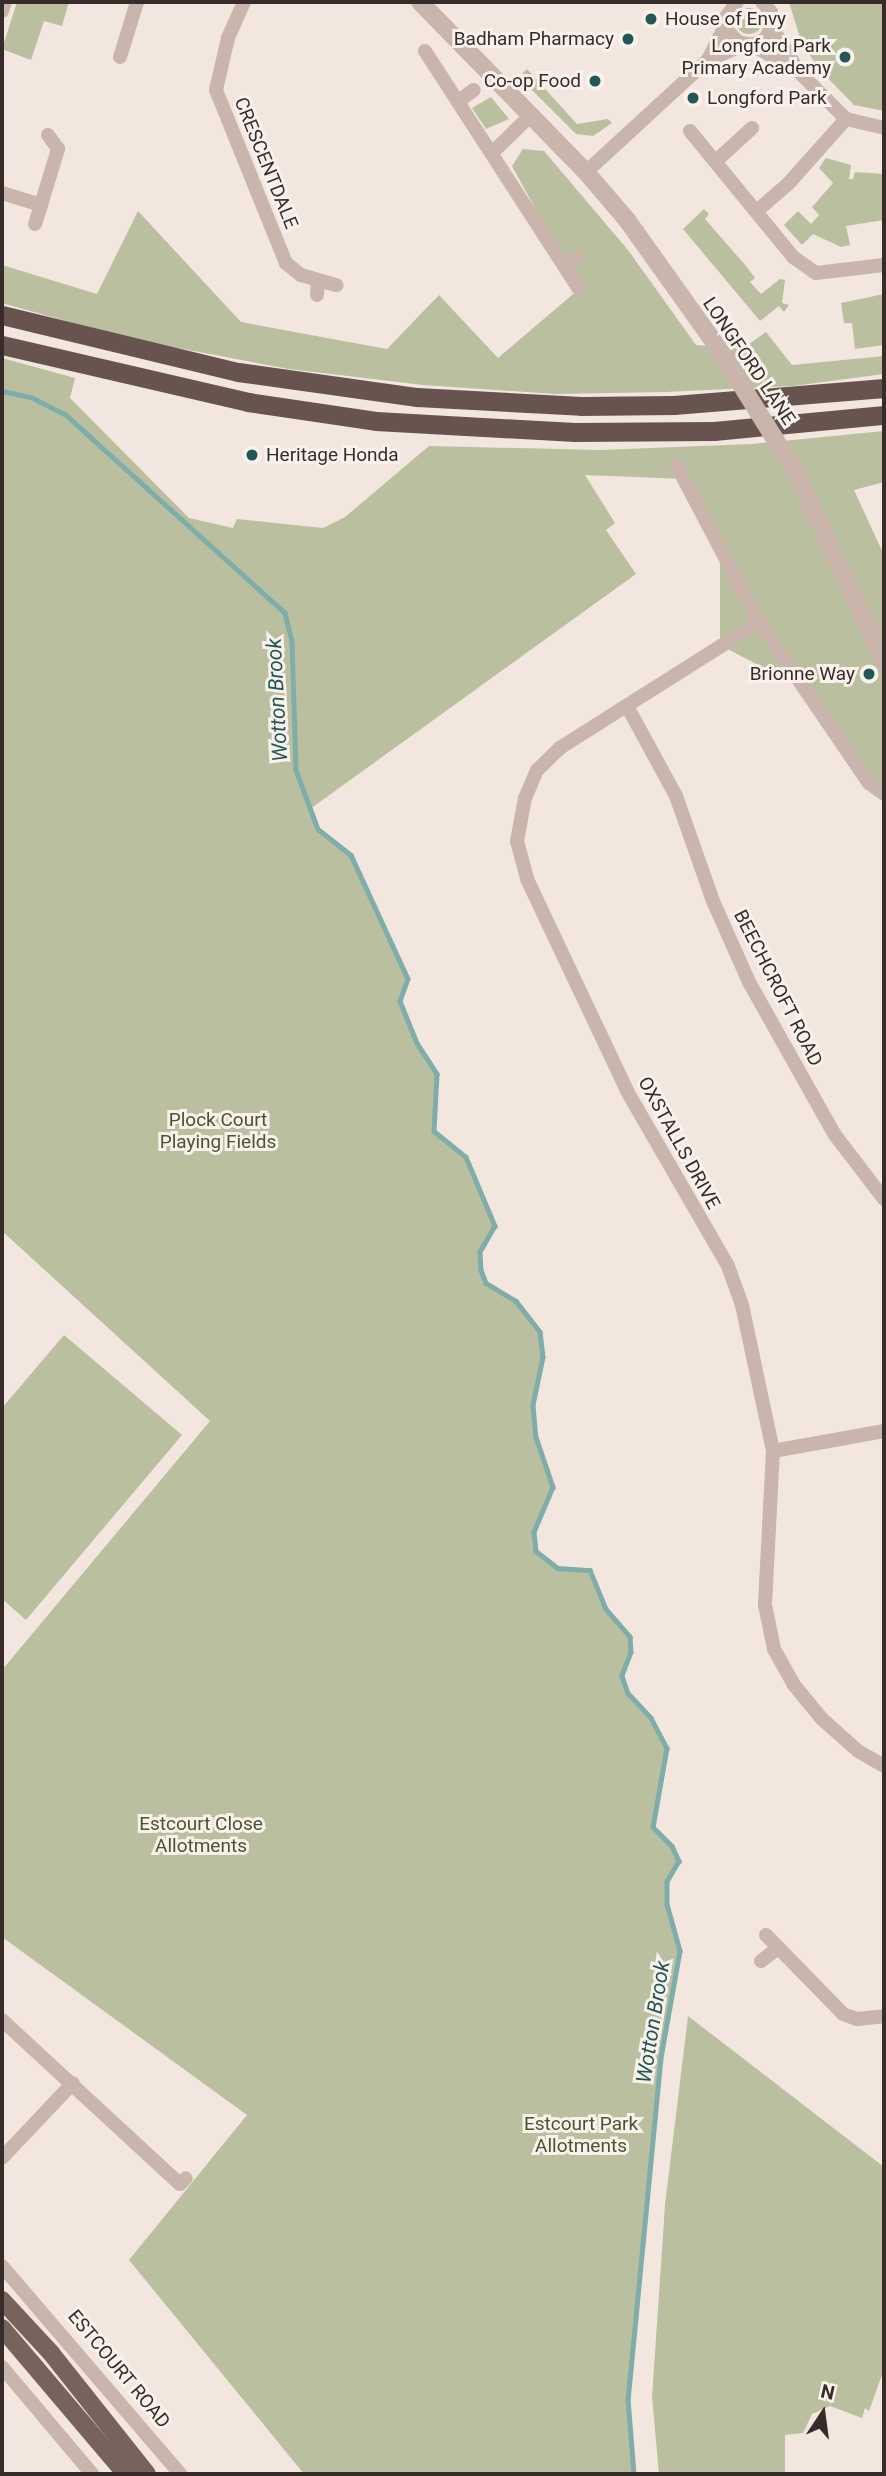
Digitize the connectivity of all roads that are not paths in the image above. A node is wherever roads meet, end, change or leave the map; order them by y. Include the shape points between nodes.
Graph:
1 (5, 2) edge
2 (136, 2) edge
3 (244, 2) edge
4 (420, 2) edge
5 (720, 2) edge
6 (737, 2) edge
7 (762, 2) edge
8 (2, 11) edge
9 (726, 20) junction
10 (772, 27) junction
11 (748, 45) junction
12 (425, 51) dead end
13 (120, 57) dead end
14 (708, 60) junction
15 (799, 72) junction
16 (474, 90) dead end
17 (460, 100) junction
18 (532, 114) junction
19 (846, 120) junction
20 (752, 128) dead end
21 (884, 128) edge
22 (690, 131) dead end
23 (48, 135) dead end
24 (494, 151) junction
25 (716, 161) junction
26 (586, 172) junction
27 (2, 193) edge
28 (41, 205) junction
29 (758, 210) junction
30 (35, 224) dead end
31 (884, 265) edge
32 (338, 285) dead end
33 (579, 289) dead end
34 (2, 315) edge
35 (2, 345) edge
36 (884, 388) edge
37 (884, 415) edge
38 (677, 466) dead end
39 (759, 622) junction
40 (884, 662) edge
41 (627, 706) junction
42 (884, 794) edge
43 (884, 1199) edge
44 (884, 1431) edge
45 (773, 1451) junction
46 (884, 1766) edge
47 (766, 1935) dead end
48 (778, 1948) junction
49 (761, 1961) dead end
50 (884, 2016) edge
51 (2, 2020) edge
52 (73, 2082) junction
53 (2, 2158) edge
54 (181, 2184) dead end
55 (2, 2266) edge
56 (25, 2292) junction
57 (6, 2304) edge
58 (2, 2328) edge
59 (35, 2366) junction
60 (2, 2367) edge
61 (14, 2380) junction
62 (92, 2474) edge
63 (126, 2474) edge
64 (147, 2474) edge
65 (180, 2474) edge

1 - 8 street
2 - 13 street
3 - 32 street, CRESCENTDALE via 228,38 216,90 286,263 318,288
4 - 18 street, LONGFORD LANE
5 - 9 street
6 - 9 street
7 - 10 street via 771,12
9 - 11 street via 732,37
9 - 14 street
10 - 11 street via 765,39
10 - 15 street
11 - 14 street
11 - 15 street
12 - 17 street
14 - 26 street
15 - 19 street
16 - 17 street
17 - 24 street
18 - 24 street
18 - 26 street, LONGFORD LANE
19 - 21 street
19 - 29 street
20 - 25 street
22 - 25 street
23 - 28 street via 64,147
24 - 33 street via 570,260
25 - 29 street
26 - 40 street, LONGFORD LANE, bridge via 627,220 717,346 796,473
27 - 28 street
28 - 30 street
29 - 31 street via 793,257 816,274
34 - 36 highway via 238,372 417,397 581,406 674,405
35 - 37 highway via 248,402 389,422 575,432 714,431
38 - 39 street
39 - 41 street, OXSTALLS DRIVE
39 - 42 street via 869,783
41 - 43 street, BEECHCROFT ROAD via 676,796 713,901 749,982 835,1135
41 - 45 street, OXSTALLS DRIVE via 560,748 537,770 525,798 517,841 527,880 627,1091 729,1266 742,1305
44 - 45 street
45 - 46 street, OXSTALLS DRIVE via 765,1605 774,1649 794,1685 822,1719 858,1751
47 - 48 street
48 - 49 street
48 - 50 street via 843,2014 865,2020
51 - 52 street
52 - 53 street
52 - 54 street
55 - 56 street, ESTCOURT ROAD
56 - 57 street
56 - 65 street, ESTCOURT ROAD
57 - 64 main road
58 - 59 main road
59 - 61 street
59 - 63 main road
60 - 61 street
61 - 62 street

